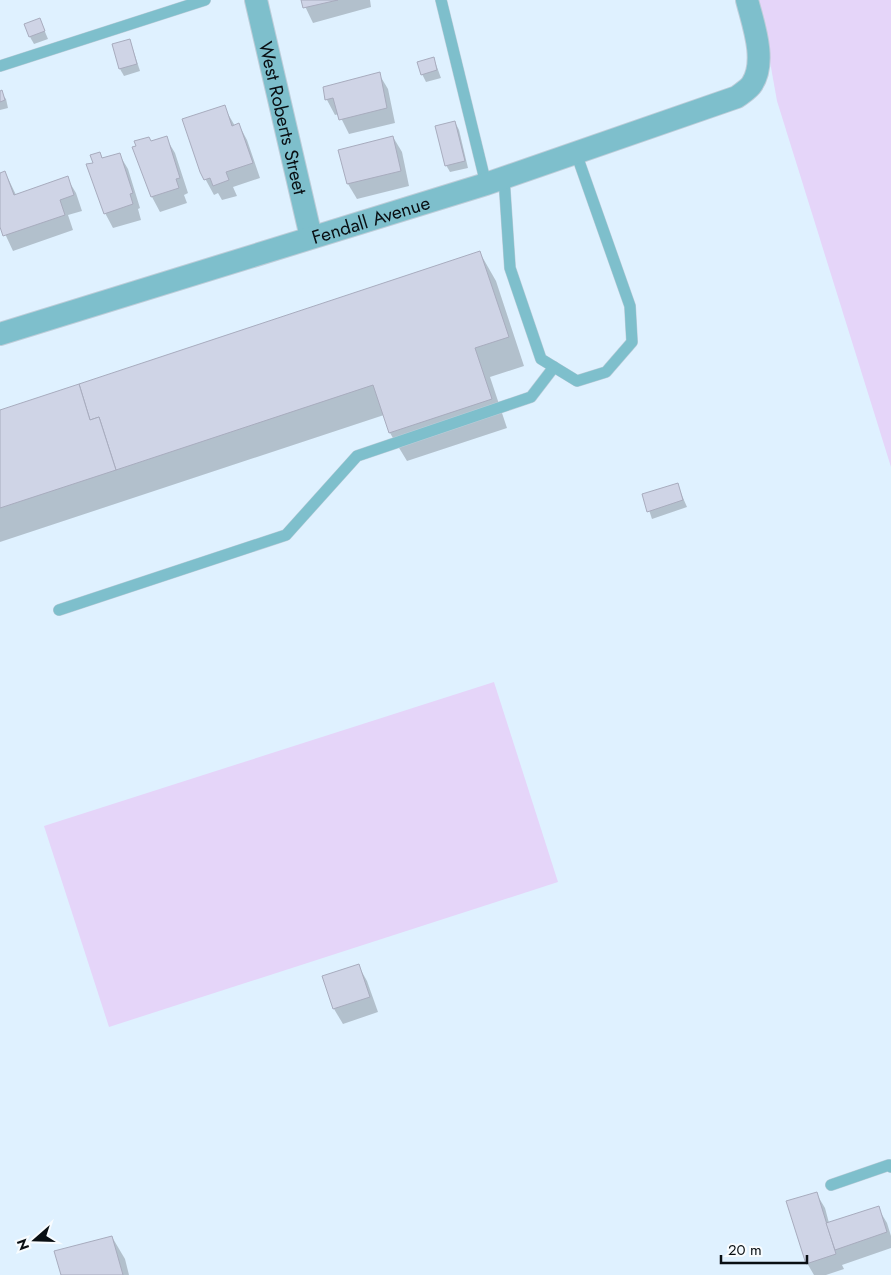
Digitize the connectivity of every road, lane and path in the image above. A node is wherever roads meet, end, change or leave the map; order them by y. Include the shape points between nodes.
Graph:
1 (205, 0) edge
2 (256, 0) edge
3 (441, 0) edge
4 (747, 0) edge
5 (0, 66) edge
6 (576, 153) junction
7 (495, 181) junction
8 (311, 237) junction
9 (0, 334) edge
10 (554, 367) junction
11 (59, 610) dead end
12 (891, 1167) edge
13 (830, 1185) dead end

1 - 5 lane
2 - 8 street, West Roberts Street
3 - 7 lane
4 - 6 street, Fendall Avenue via 759,64 752,84 738,97
6 - 7 street, Fendall Avenue
6 - 10 lane via 630,306 632,342 606,372 577,381
7 - 8 street, Fendall Avenue
7 - 10 lane via 510,268 541,359
8 - 9 street, Fendall Avenue
10 - 11 lane via 531,397 357,456 286,535
12 - 13 lane

